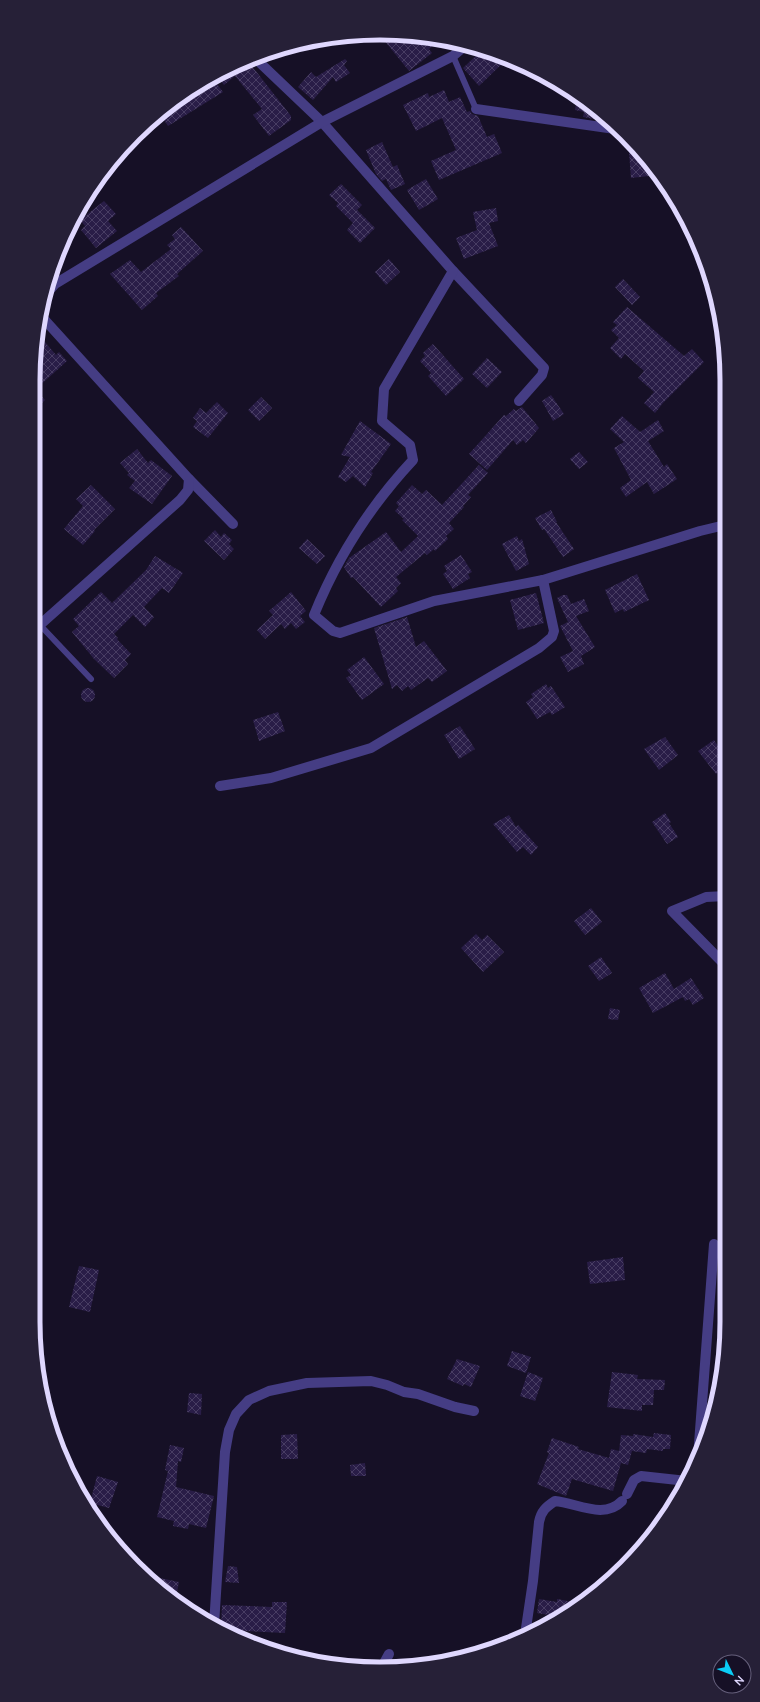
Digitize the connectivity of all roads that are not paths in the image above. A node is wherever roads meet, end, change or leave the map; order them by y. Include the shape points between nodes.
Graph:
1 (460, 50) edge
2 (453, 56) junction
3 (260, 62) edge
4 (476, 109) joint
5 (322, 122) junction
6 (608, 128) edge
7 (452, 271) junction
8 (54, 285) edge
9 (46, 321) edge
10 (519, 401) dead end
11 (189, 479) junction
12 (234, 524) dead end
13 (720, 526) edge
14 (543, 580) junction
15 (40, 624) edge
16 (40, 632) edge
17 (91, 679) dead end
18 (220, 786) dead end
19 (720, 896) edge
20 (720, 960) edge
21 (714, 1244) dead end
22 (474, 1411) dead end
23 (699, 1438) edge
24 (681, 1479) edge
25 (214, 1618) edge
26 (526, 1629) edge
27 (389, 1654) dead end
28 (385, 1662) edge

1 - 2 street
2 - 4 lane
2 - 5 street
3 - 5 street
4 - 6 street
5 - 7 street
5 - 8 street
7 - 10 street via 544,368 538,380
7 - 14 street via 384,389 382,421 410,445 412,460 359,529 324,590 314,615 333,631 340,633 434,601
9 - 11 street
11 - 12 street
11 - 15 street via 188,490 180,500
13 - 14 street
14 - 18 street via 554,631 552,637 539,648 371,748 271,778
16 - 17 lane
19 - 20 street via 706,897 672,911
21 - 23 street
22 - 25 street via 371,1381 307,1383 268,1391 249,1400 236,1414 229,1430 225,1452
24 - 26 street via 641,1476 634,1480 616,1507 603,1510 555,1501 545,1508 540,1514
27 - 28 street

